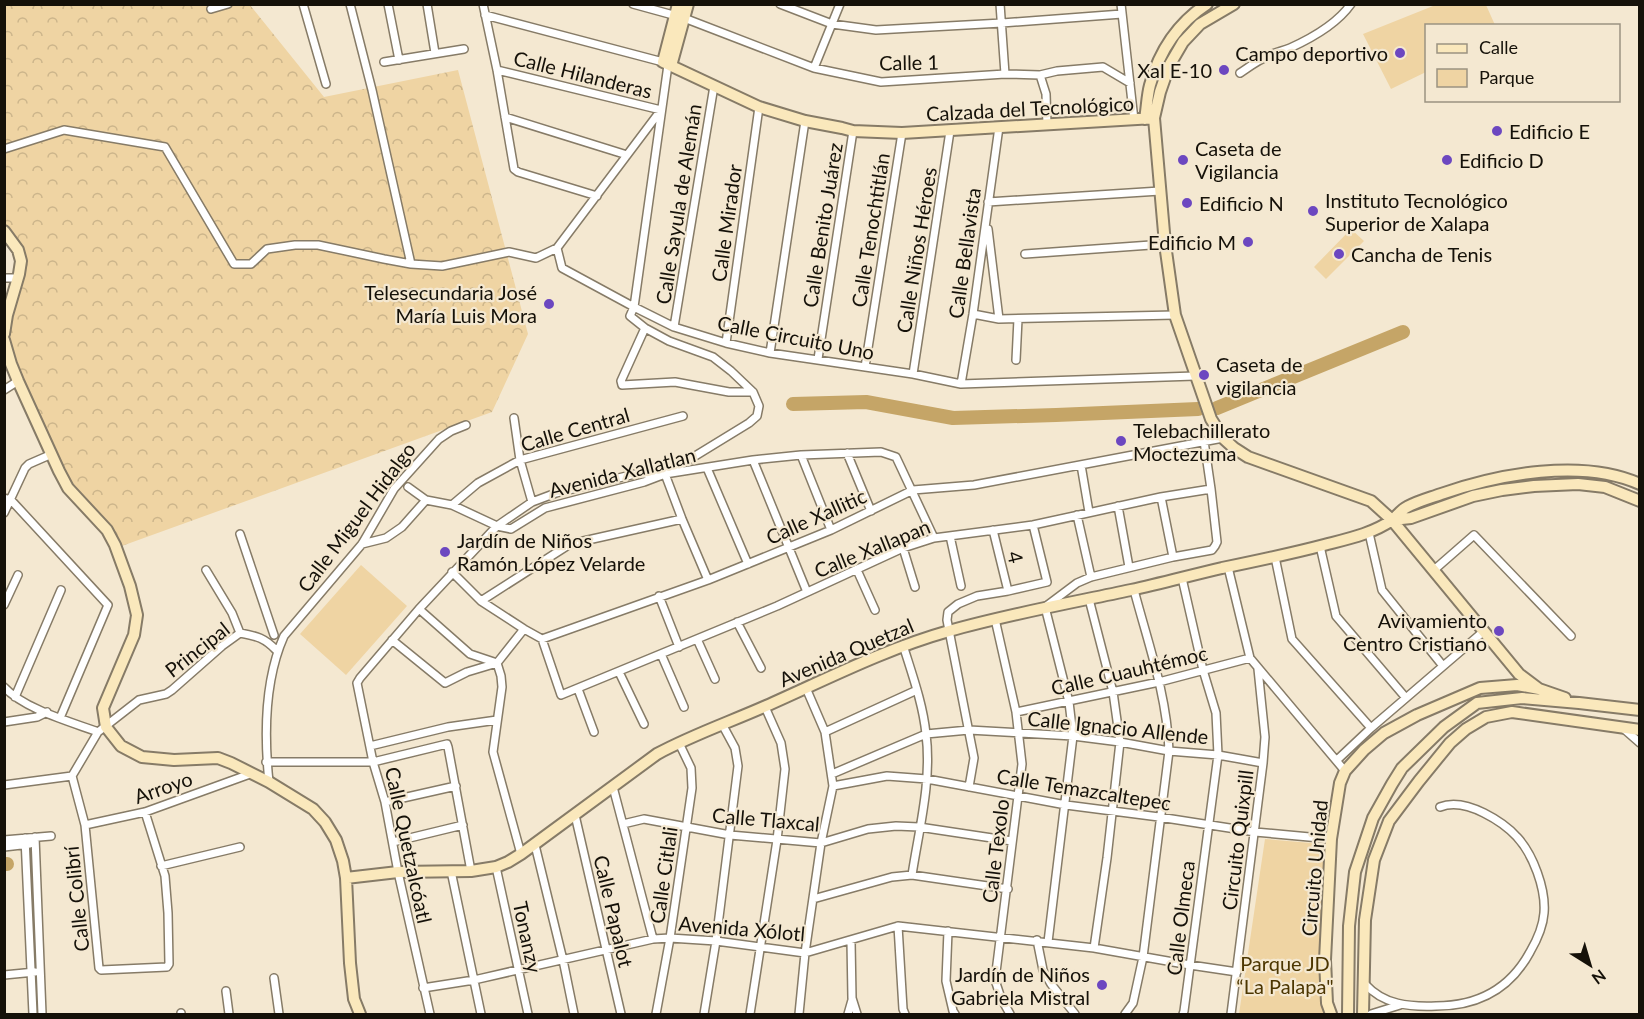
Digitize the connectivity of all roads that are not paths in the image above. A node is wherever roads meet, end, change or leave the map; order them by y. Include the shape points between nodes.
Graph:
1 (228, 4) edge
2 (303, 4) edge
3 (350, 4) edge
4 (388, 4) edge
5 (427, 4) edge
6 (483, 4) edge
7 (633, 4) edge
8 (688, 4) edge
9 (780, 4) edge
10 (840, 4) edge
11 (1000, 4) edge
12 (1121, 4) edge
13 (1207, 4) edge
14 (1234, 4) edge
15 (1351, 4) edge
16 (211, 9) dead end
17 (679, 13) edge
18 (1122, 14) junction
19 (485, 15) junction
20 (1002, 23) junction
21 (832, 24) junction
22 (464, 49) dead end
23 (435, 53) junction
24 (399, 60) junction
25 (384, 62) dead end
26 (667, 64) junction
27 (814, 68) junction
28 (497, 70) junction
29 (1240, 73) dead end
30 (1005, 74) junction
31 (1041, 75) junction
32 (1130, 82) junction
33 (326, 84) dead end
34 (714, 86) junction
35 (759, 107) junction
36 (661, 110) junction
37 (505, 117) junction
38 (1144, 119) junction
39 (1047, 120) junction
40 (805, 121) junction
41 (999, 127) junction
42 (853, 131) junction
43 (950, 131) junction
44 (902, 133) junction
45 (4, 148) edge
46 (627, 155) junction
47 (1160, 191) junction
48 (597, 196) junction
49 (988, 202) junction
50 (987, 217) junction
51 (4, 231) edge
52 (1165, 244) junction
53 (557, 248) junction
54 (1025, 254) dead end
55 (411, 264) junction
56 (4, 278) edge
57 (17, 281) junction
58 (634, 308) junction
59 (973, 314) junction
60 (6, 315) edge
61 (1175, 315) junction
62 (999, 319) junction
63 (1018, 319) junction
64 (674, 327) junction
65 (645, 328) junction
66 (4, 334) edge
67 (4, 340) edge
68 (726, 343) junction
69 (770, 353) junction
70 (818, 359) junction
71 (1016, 360) dead end
72 (865, 367) junction
73 (913, 374) junction
74 (1195, 376) junction
75 (18, 381) junction
76 (961, 384) junction
77 (4, 390) edge
78 (753, 392) junction
79 (682, 416) dead end
80 (514, 418) dead end
81 (466, 425) dead end
82 (1222, 438) junction
83 (1204, 441) junction
84 (847, 453) junction
85 (52, 454) junction
86 (801, 455) junction
87 (520, 460) junction
88 (753, 460) junction
89 (1081, 465) junction
90 (707, 468) junction
91 (665, 474) junction
92 (1640, 484) edge
93 (408, 487) dead end
94 (1211, 489) junction
95 (913, 490) junction
96 (1161, 497) junction
97 (544, 498) junction
98 (8, 499) edge
99 (426, 500) junction
100 (1640, 501) edge
101 (532, 502) junction
102 (452, 505) junction
103 (1118, 506) junction
104 (545, 508) junction
105 (871, 511) junction
106 (1089, 512) junction
107 (4, 513) edge
108 (1077, 515) junction
109 (682, 519) junction
110 (1392, 520) junction
111 (497, 525) junction
112 (1034, 525) junction
113 (831, 530) junction
114 (993, 530) junction
115 (1368, 533) junction
116 (240, 534) dead end
117 (950, 536) junction
118 (934, 538) junction
119 (362, 544) junction
120 (1320, 546) junction
121 (788, 547) junction
122 (903, 548) junction
123 (1275, 556) junction
124 (1173, 557) junction
125 (748, 564) junction
126 (1129, 567) junction
127 (1228, 567) junction
128 (206, 570) dead end
129 (856, 570) junction
130 (1434, 570) junction
131 (452, 572) junction
132 (18, 575) dead end
133 (1091, 578) junction
134 (1182, 578) junction
135 (708, 580) junction
136 (961, 586) dead end
137 (915, 587) dead end
138 (61, 590) dead end
139 (1134, 590) junction
140 (1008, 591) junction
141 (807, 592) junction
142 (659, 596) junction
143 (1089, 599) junction
144 (482, 601) junction
145 (4, 605) edge
146 (1045, 607) junction
147 (419, 609) junction
148 (875, 610) dead end
149 (995, 620) junction
150 (737, 622) junction
151 (524, 629) junction
152 (949, 631) junction
153 (1484, 631) junction
154 (240, 633) junction
155 (274, 635) junction
156 (284, 636) junction
157 (1571, 636) dead end
158 (261, 637) junction
159 (542, 639) junction
160 (697, 639) junction
161 (392, 640) junction
162 (903, 645) junction
163 (679, 647) junction
164 (277, 651) junction
165 (661, 654) junction
166 (1250, 658) junction
167 (497, 663) junction
168 (1443, 666) junction
169 (761, 668) dead end
170 (1258, 669) junction
171 (1203, 670) junction
172 (619, 672) junction
173 (715, 679) dead end
174 (1159, 682) junction
175 (578, 688) junction
176 (806, 688) junction
177 (1539, 688) junction
178 (6, 690) edge
179 (917, 690) junction
180 (1113, 692) junction
181 (15, 696) junction
182 (1406, 698) junction
183 (1522, 698) junction
184 (1069, 702) junction
185 (1579, 703) junction
186 (684, 707) dead end
187 (765, 707) junction
188 (1640, 711) edge
189 (47, 712) junction
190 (1016, 712) junction
191 (60, 718) junction
192 (496, 720) junction
193 (4, 722) edge
194 (644, 724) dead end
195 (722, 724) junction
196 (1622, 727) junction
197 (1371, 728) junction
198 (102, 729) junction
199 (969, 730) junction
200 (1640, 730) edge
201 (594, 732) dead end
202 (825, 732) junction
203 (1019, 733) junction
204 (926, 734) junction
205 (1073, 736) junction
206 (679, 742) junction
207 (1120, 742) junction
208 (1640, 743) edge
209 (370, 746) junction
210 (1169, 751) junction
211 (1218, 755) junction
212 (1337, 760) junction
213 (266, 762) junction
214 (373, 762) junction
215 (1263, 763) junction
216 (1345, 771) junction
217 (250, 774) junction
218 (832, 774) junction
219 (72, 776) junction
220 (927, 779) junction
221 (269, 783) junction
222 (4, 785) edge
223 (456, 786) junction
224 (833, 786) junction
225 (614, 787) junction
226 (969, 787) junction
227 (1018, 796) junction
228 (385, 802) junction
229 (1066, 805) junction
230 (1440, 807) dead end
231 (1113, 811) junction
232 (145, 812) junction
233 (574, 815) junction
234 (1159, 817) junction
235 (623, 824) junction
236 (85, 825) junction
237 (463, 825) junction
238 (1208, 826) junction
239 (919, 827) junction
240 (686, 828) junction
241 (1255, 832) junction
242 (730, 835) junction
243 (51, 836) dead end
244 (1331, 839) junction
245 (4, 840) edge
246 (777, 840) junction
247 (26, 841) junction
248 (36, 841) junction
249 (1012, 841) junction
250 (393, 842) junction
251 (821, 843) junction
252 (535, 845) junction
253 (4, 847) edge
254 (240, 847) dead end
255 (521, 854) junction
256 (161, 866) junction
257 (496, 867) junction
258 (451, 871) junction
259 (471, 871) junction
260 (398, 872) junction
261 (912, 875) junction
262 (346, 878) junction
263 (1008, 889) junction
264 (813, 899) junction
265 (898, 926) junction
266 (948, 931) junction
267 (670, 938) junction
268 (1000, 938) junction
269 (653, 939) junction
270 (1037, 940) junction
271 (716, 941) junction
272 (851, 941) junction
273 (1048, 942) junction
274 (760, 948) junction
275 (1094, 948) junction
276 (606, 950) junction
277 (805, 953) junction
278 (1143, 957) junction
279 (563, 960) junction
280 (1190, 965) junction
281 (518, 970) junction
282 (31, 972) junction
283 (40, 972) junction
284 (1237, 972) junction
285 (4, 975) edge
286 (274, 978) dead end
287 (474, 980) junction
288 (1365, 984) junction
289 (423, 988) junction
290 (226, 991) dead end
291 (852, 998) junction
292 (1400, 1005) junction
293 (33, 1014) edge
294 (42, 1014) edge
295 (229, 1014) edge
296 (279, 1014) edge
297 (360, 1014) edge
298 (430, 1014) edge
299 (482, 1014) edge
300 (528, 1014) edge
301 (574, 1014) edge
302 (621, 1014) edge
303 (656, 1014) edge
304 (704, 1014) edge
305 (750, 1014) edge
306 (799, 1014) edge
307 (848, 1014) edge
308 (857, 1014) edge
309 (905, 1014) edge
310 (955, 1014) edge
311 (1010, 1014) edge
312 (1075, 1014) edge
313 (1125, 1014) edge
314 (1183, 1014) edge
315 (1231, 1014) edge
316 (1331, 1014) edge
317 (1348, 1014) edge
318 (1363, 1014) edge
319 (1371, 1014) edge

1 - 16 street
2 - 33 street
3 - 55 street
4 - 24 street
5 - 23 street
6 - 19 street
7 - 17 street, Calle 1
8 - 17 street
9 - 21 street
10 - 21 street
11 - 20 street
12 - 18 street
13 - 38 street via 1167,44 1150,88
14 - 38 street via 1200,24 1183,42
15 - 29 street via 1327,27
17 - 26 street
17 - 27 street, Calle 1
18 - 20 street
18 - 32 street
19 - 26 street
19 - 28 street
20 - 21 street via 876,30
20 - 30 street
21 - 27 street
22 - 23 street
23 - 24 street
24 - 25 street
26 - 34 street, Calzada del Tecnológico
26 - 36 street
27 - 30 street, Calle 1 via 881,82
28 - 36 street, Calle Hilanderas
28 - 37 street
30 - 31 street, Calle 1
31 - 32 street, Calle 1 via 1103,67
31 - 39 street
32 - 38 street
34 - 35 street, Calzada del Tecnológico
34 - 64 street, Calle Sayula de Alemán
35 - 40 street, Calzada del Tecnológico
35 - 68 street, Calle Mirador
36 - 46 street
36 - 58 street
37 - 46 street
37 - 48 street via 514,169
38 - 39 street, Calzada del Tecnológico
38 - 47 street, Calzada del Tecnológico
39 - 41 street, Calzada del Tecnológico
40 - 42 street, Calzada del Tecnológico
40 - 69 street
41 - 43 street, Calzada del Tecnológico
41 - 49 street, Calle Bellavista
42 - 44 street, Calzada del Tecnológico
42 - 70 street, Calle Benito Juárez
43 - 44 street, Calzada del Tecnológico
43 - 73 street, Calle Niños Héroes
44 - 72 street, Calle Tenochtitlán
45 - 55 street via 64,130 165,147 234,264 250,264 267,249 295,245 318,245
46 - 48 street
47 - 49 street
47 - 52 street, Calzada del Tecnológico
48 - 53 street
49 - 50 street, Calle Bellavista
50 - 59 street, Calle Bellavista
50 - 62 street
51 - 57 street via 21,261
52 - 54 street
52 - 61 street, Calzada del Tecnológico
53 - 55 street via 536,258 509,252 442,266
53 - 58 street, Calle Circuito Uno via 562,268
56 - 57 street
57 - 60 street
58 - 64 street, Calle Circuito Uno
58 - 65 street via 630,316
59 - 62 street
59 - 76 street, Calle Bellavista
60 - 66 street
61 - 63 street
61 - 74 street, Calzada del Tecnológico
62 - 63 street
63 - 71 street
64 - 68 street, Calle Circuito Uno
65 - 78 street via 713,357
65 - 78 street via 622,385 675,382 729,392
67 - 75 street
68 - 69 street, Calle Circuito Uno
69 - 70 street, Calle Circuito Uno
70 - 72 street, Calle Circuito Uno
72 - 73 street, Calle Circuito Uno
73 - 76 street, Calle Circuito Uno
74 - 76 street, Calle Circuito Uno
74 - 82 street, Calzada del Tecnológico via 1210,419
75 - 77 street
75 - 85 street
78 - 91 street via 759,406 757,416
79 - 87 street, Calle Central
80 - 87 street
81 - 119 street, Calle Miguel Hidalgo via 439,439 413,466 394,489
82 - 83 street, Calle Xallitic
82 - 110 street via 1248,457 1371,501
83 - 89 street, Calle Xallitic
83 - 94 street
84 - 86 street, Avenida Xallatlan
84 - 95 street, Avenida Xallatlan via 881,452 896,456
84 - 105 street
85 - 98 street via 25,468
85 - 198 street via 68,488 107,530 115,545 137,615 134,635 103,708
86 - 88 street, Avenida Xallatlan
86 - 113 street
87 - 101 street
87 - 102 street, Calle Central via 478,483
88 - 90 street, Avenida Xallatlan
88 - 121 street
89 - 95 street, Calle Xallitic via 974,485
89 - 106 street
90 - 91 street, Avenida Xallatlan
90 - 125 street
91 - 97 street via 635,474
91 - 104 street, Avenida Xallatlan
91 - 109 street
92 - 110 street via 1606,473 1531,472 1437,495 1406,508
93 - 99 street
94 - 96 street, Calle Xallapan
94 - 124 street via 1215,546 1212,550
95 - 105 street, Calle Xallitic
95 - 118 street
96 - 103 street, Calle Xallapan
96 - 124 street
97 - 101 street
97 - 104 street
98 - 107 street
98 - 191 street via 108,605
99 - 102 street
99 - 119 street via 402,527 386,538
100 - 110 street via 1605,488 1578,484 1534,486 1473,496 1411,518
101 - 111 street
102 - 111 street
103 - 106 street, Calle Xallapan
103 - 126 street
104 - 111 street, Avenida Xallatlan via 511,529
105 - 113 street, Calle Xallitic
106 - 108 street, Calle Xallapan
108 - 112 street, Calle Xallapan
108 - 133 street
109 - 135 street
109 - 144 street via 570,544
110 - 115 street, Avenida Quetzal
110 - 130 street
111 - 131 street
112 - 114 street, Calle Xallapan
112 - 140 street via 1047,582
113 - 121 street, Calle Xallitic
114 - 117 street, Calle Xallapan
114 - 140 street, 4
115 - 120 street, Avenida Quetzal
115 - 168 street via 1382,590
116 - 155 street
117 - 118 street, Calle Xallapan
117 - 136 street
118 - 122 street, Calle Xallapan
119 - 156 street, Calle Miguel Hidalgo
120 - 123 street, Avenida Quetzal
120 - 182 street via 1336,616
121 - 125 street, Calle Xallitic
121 - 141 street
122 - 129 street, Calle Xallapan
122 - 137 street
123 - 127 street, Avenida Quetzal
123 - 197 street via 1292,639
124 - 126 street
125 - 135 street, Calle Xallitic
126 - 133 street
127 - 134 street, Avenida Quetzal
127 - 166 street
128 - 154 street
129 - 141 street, Calle Xallapan
129 - 148 street
130 - 153 street
130 - 157 street via 1474,535
131 - 144 street
131 - 147 street
132 - 145 street
133 - 146 street via 1077,583
134 - 139 street, Avenida Quetzal
134 - 171 street, Calle Olmeca
135 - 142 street, Calle Xallitic
138 - 181 street
139 - 143 street, Avenida Quetzal
139 - 174 street
140 - 152 street via 958,604 948,612
141 - 150 street, Calle Xallapan
142 - 159 street, Calle Xallitic
142 - 163 street
143 - 146 street, Avenida Quetzal
143 - 180 street
144 - 151 street
146 - 149 street, Avenida Quetzal
146 - 184 street
147 - 161 street
147 - 167 street via 470,654
149 - 152 street, Avenida Quetzal
149 - 190 street, Calle Texolo
150 - 160 street, Calle Xallapan
150 - 169 street
151 - 159 street
151 - 167 street
152 - 162 street, Avenida Quetzal
152 - 199 street
153 - 168 street
153 - 177 street via 1519,674
154 - 158 street, Principal
154 - 198 street, Principal via 172,690 139,700
155 - 156 street
155 - 158 street
156 - 164 street, Calle Miguel Hidalgo
158 - 164 street, Principal
159 - 175 street, Calle Xallapan via 561,695
160 - 163 street, Calle Xallapan
160 - 173 street
161 - 167 street via 445,682
161 - 209 street, Calle Quetzalcóatl via 357,683
162 - 176 street, Avenida Quetzal
162 - 179 street
163 - 165 street, Calle Xallapan
164 - 213 street, Calle Miguel Hidalgo via 269,688
165 - 172 street, Calle Xallapan
165 - 186 street
166 - 170 street
166 - 171 street, Calle Cuauhtémoc
167 - 192 street via 502,687
168 - 182 street
170 - 212 street
170 - 215 street, Circuito Quixpill via 1265,737
171 - 174 street, Calle Cuauhtémoc
171 - 211 street, Calle Olmeca via 1216,713
172 - 175 street, Calle Xallapan
172 - 194 street
174 - 180 street, Calle Cuauhtémoc
174 - 210 street
175 - 201 street
176 - 187 street, Avenida Quetzal
176 - 202 street
177 - 183 street
177 - 185 street, Circuito Unidad
177 - 216 street, Circuito Unidad via 1480,688 1384,733
178 - 181 street
179 - 202 street
179 - 204 street
180 - 184 street, Calle Cuauhtémoc
180 - 207 street
181 - 189 street
182 - 197 street
183 - 185 street
183 - 317 street via 1477,703 1444,727 1402,768 1373,818 1355,872 1349,926
184 - 190 street, Calle Cuauhtémoc
184 - 205 street
185 - 188 street
187 - 195 street, Avenida Quetzal
187 - 246 street via 781,743 785,769
189 - 191 street
189 - 193 street
190 - 203 street, Calle Texolo
191 - 198 street
192 - 209 street
192 - 255 street via 493,752
195 - 206 street, Avenida Quetzal
195 - 242 street via 735,748 738,766
196 - 200 street
196 - 208 street
196 - 288 street via 1512,712 1486,717 1450,743 1389,821 1374,860 1365,920
197 - 212 street
198 - 217 street via 121,746 142,757 218,758
198 - 219 street
199 - 203 street, Calle Ignacio Allende
199 - 204 street
199 - 226 street via 974,758
202 - 218 street
203 - 205 street, Calle Ignacio Allende
203 - 227 street, Calle Texolo via 1022,764
204 - 218 street
204 - 220 street
205 - 207 street, Calle Ignacio Allende
205 - 229 street
206 - 225 street, Avenida Quetzal
206 - 240 street, Calle Citlali via 691,768
207 - 210 street, Calle Ignacio Allende
207 - 231 street
209 - 214 street, Calle Quetzalcóatl
210 - 211 street, Calle Ignacio Allende
210 - 234 street
211 - 215 street, Calle Ignacio Allende
211 - 238 street, Calle Olmeca
212 - 216 street
213 - 214 street
213 - 221 street, Calle Miguel Hidalgo
214 - 223 street via 447,744
214 - 228 street, Calle Quetzalcóatl
215 - 241 street, Circuito Quixpill
216 - 244 street, Circuito Unidad
217 - 221 street
217 - 232 street, Arroyo
218 - 224 street
219 - 222 street
219 - 236 street, Calle Colibrí
220 - 224 street, Calle Temazcaltepec via 887,776
220 - 226 street, Calle Temazcaltepec
220 - 239 street
221 - 262 street via 313,809 326,822 336,840
223 - 228 street
223 - 237 street
224 - 251 street
225 - 233 street, Avenida Quetzal
225 - 235 street
226 - 227 street, Calle Temazcaltepec
227 - 229 street, Calle Temazcaltepec
227 - 249 street, Calle Texolo
228 - 250 street, Calle Quetzalcóatl
229 - 231 street, Calle Temazcaltepec
229 - 273 street
230 - 292 street via 1471,807 1498,820 1518,838 1535,865 1543,890 1544,913 1522,967 1488,995 1451,1006
231 - 234 street, Calle Temazcaltepec
231 - 275 street
232 - 236 street, Arroyo
232 - 256 street
233 - 252 street, Avenida Quetzal
233 - 276 street, Calle Papalot
234 - 238 street, Calle Temazcaltepec
234 - 278 street
235 - 240 street, Calle Tlaxcal via 644,819
235 - 269 street
236 - 256 street, Calle Colibrí via 101,970 167,968 168,913
237 - 250 street
237 - 259 street
238 - 241 street, Calle Temazcaltepec
238 - 280 street, Calle Olmeca
239 - 249 street, Calle Tlaxcal
239 - 251 street, Calle Tlaxcal via 868,829
239 - 261 street
240 - 242 street, Calle Tlaxcal
240 - 267 street, Calle Citlali
241 - 244 street, Calle Temazcaltepec
241 - 284 street, Circuito Quixpill
242 - 246 street, Calle Tlaxcal
242 - 271 street
243 - 248 street
244 - 316 street, Circuito Unidad via 1325,960
245 - 247 street
246 - 251 street, Calle Tlaxcal
246 - 274 street
247 - 248 street
247 - 253 street
247 - 282 street
248 - 283 street
249 - 263 street, Calle Texolo
250 - 260 street, Calle Quetzalcóatl
251 - 264 street
252 - 255 street, Avenida Quetzal
252 - 279 street
254 - 256 street
255 - 257 street, Avenida Quetzal
257 - 259 street, Avenida Quetzal
257 - 281 street, Tonanzy
258 - 259 street, Avenida Quetzal
258 - 260 street, Avenida Quetzal
258 - 287 street
260 - 262 street, Avenida Quetzal
260 - 289 street, Calle Quetzalcóatl
261 - 263 street
261 - 264 street
262 - 297 street via 350,963 354,999
263 - 268 street, Calle Texolo
264 - 277 street
265 - 266 street, Avenida Xólotl
265 - 272 street, Avenida Xólotl
265 - 309 street
266 - 268 street, Avenida Xólotl
266 - 310 street via 946,981
267 - 269 street, Avenida Xólotl
267 - 271 street, Avenida Xólotl
267 - 303 street, Calle Citlali
268 - 270 street, Avenida Xólotl
268 - 311 street, Calle Texolo via 995,980
269 - 276 street, Avenida Xólotl
270 - 273 street, Avenida Xólotl
270 - 312 street via 1043,970
271 - 274 street, Avenida Xólotl
271 - 304 street
272 - 277 street, Avenida Xólotl
272 - 291 street
273 - 275 street, Avenida Xólotl
274 - 277 street, Avenida Xólotl
274 - 305 street
275 - 278 street, Avenida Xólotl
276 - 279 street, Avenida Xólotl
276 - 302 street, Calle Papalot
277 - 306 street
278 - 280 street, Avenida Xólotl
278 - 313 street via 1133,1003
279 - 281 street, Avenida Xólotl
279 - 301 street
280 - 284 street, Avenida Xólotl
280 - 314 street, Calle Olmeca
281 - 287 street, Avenida Xólotl
281 - 300 street, Tonanzy
282 - 283 street
282 - 285 street
282 - 293 street
283 - 294 street
284 - 315 street, Circuito Quixpill
286 - 296 street
287 - 289 street, Avenida Xólotl
287 - 299 street
288 - 292 street via 1379,996
288 - 318 street
289 - 298 street, Calle Quetzalcóatl
290 - 295 street
291 - 307 street
291 - 308 street
292 - 319 street

